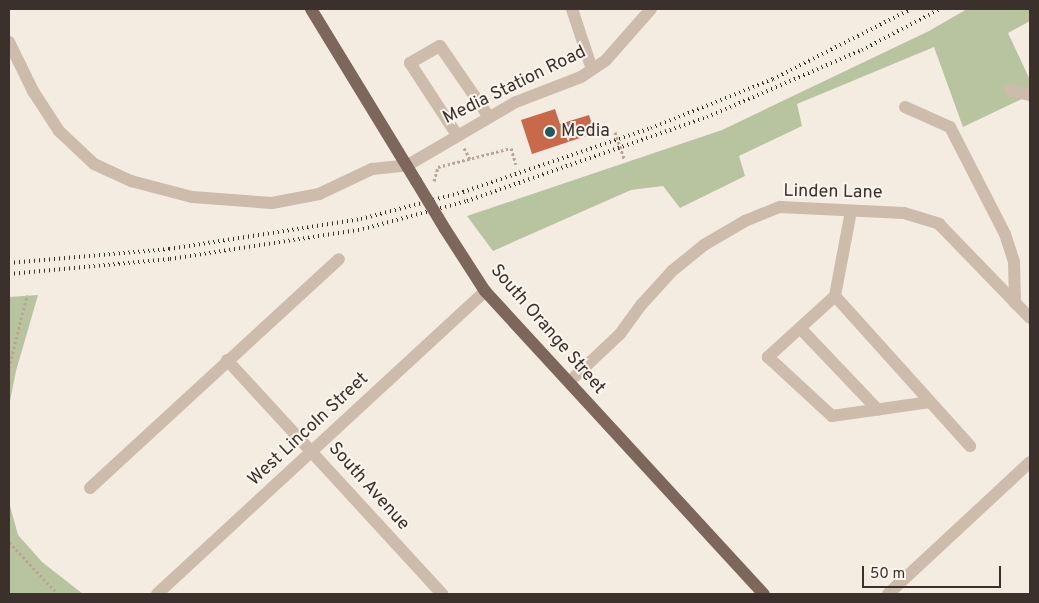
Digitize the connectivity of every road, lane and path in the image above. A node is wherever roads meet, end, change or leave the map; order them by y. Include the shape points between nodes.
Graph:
1 (310, 9) edge
2 (572, 9) edge
3 (652, 9) edge
4 (9, 42) edge
5 (592, 69) junction
6 (1010, 90) dead end
7 (1030, 95) edge
8 (905, 107) dead end
9 (488, 117) junction
10 (614, 132) dead end
11 (457, 134) junction
12 (624, 158) dead end
13 (516, 164) dead end
14 (408, 165) junction
15 (433, 181) dead end
16 (851, 210) junction
17 (339, 259) dead end
18 (485, 291) junction
19 (27, 296) dead end
20 (835, 296) junction
21 (1015, 303) junction
22 (1030, 318) edge
23 (800, 328) junction
24 (227, 360) junction
25 (9, 368) edge
26 (570, 382) junction
27 (930, 402) junction
28 (878, 410) junction
29 (970, 446) dead end
30 (312, 451) junction
31 (1030, 462) edge
32 (90, 488) dead end
33 (9, 542) edge
34 (58, 594) edge
35 (157, 594) edge
36 (442, 594) edge
37 (764, 594) edge
38 (888, 594) edge

1 - 14 main road, South Orange Street
2 - 5 street
3 - 5 street, Media Station Road via 632,35
4 - 14 street via 59,131 94,164 131,181 192,197 272,203 319,194 372,169
5 - 9 street, Media Station Road via 581,77 516,102
6 - 7 street
8 - 21 street via 950,127 1005,234 1014,262
9 - 11 street, Media Station Road
9 - 11 street via 440,46 410,63
10 - 12 path
11 - 14 street, Media Station Road
13 - 15 path via 511,148 438,167
14 - 18 main road, South Orange Street, bridge
16 - 20 street
16 - 21 street, Linden Lane via 904,213 939,224
16 - 26 street, Linden Lane via 780,207 745,221 704,245 672,271 620,334
17 - 24 street
18 - 26 main road, South Orange Street
18 - 30 street, West Lincoln Street
19 - 25 path
20 - 23 street
20 - 27 street
21 - 22 street, Linden Lane
23 - 28 street
23 - 28 street via 768,357 832,416
24 - 30 street, South Avenue
24 - 32 street
26 - 37 main road, South Orange Street
27 - 28 street
27 - 29 street
30 - 35 street, West Lincoln Street
30 - 36 street, South Avenue
31 - 38 street
33 - 34 path

